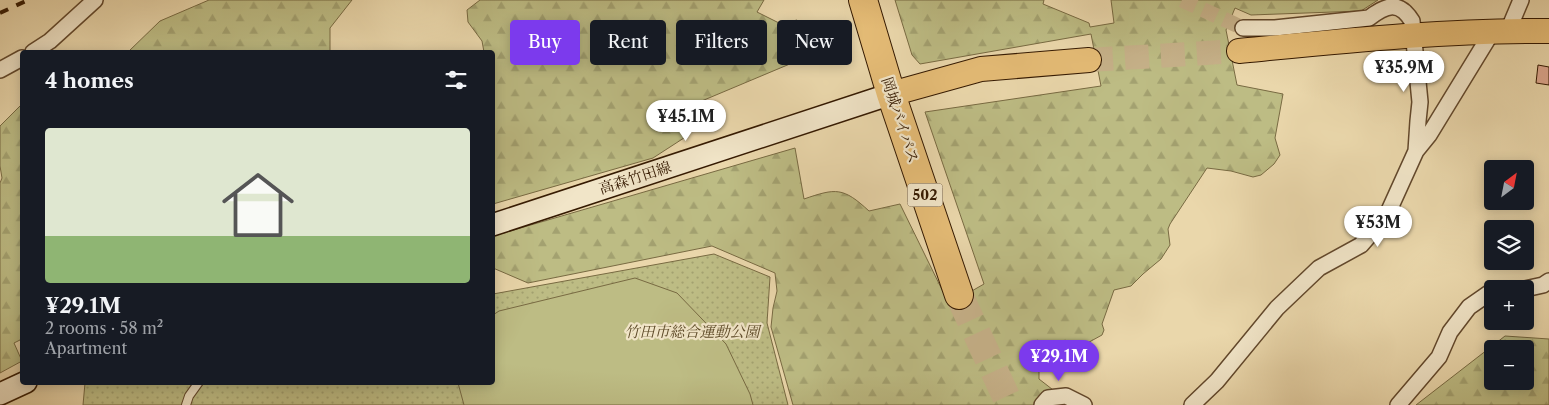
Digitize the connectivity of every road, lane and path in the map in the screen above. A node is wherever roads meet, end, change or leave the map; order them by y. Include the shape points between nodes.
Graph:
1 (95, 0) edge
2 (863, 0) edge
3 (1521, 0) edge
4 (1243, 28) tunnel mouth
5 (1500, 31) junction
6 (1549, 31) edge
7 (1414, 34) junction
8 (36, 50) edge
9 (1239, 51) tunnel mouth
10 (20, 59) edge
11 (1089, 60) tunnel mouth
12 (0, 70) edge
13 (891, 94) junction
14 (1416, 151) junction
15 (495, 224) edge
16 (1549, 281) edge
17 (1534, 288) edge
18 (958, 295) tunnel mouth
19 (1484, 297) edge
20 (20, 385) edge
21 (197, 385) edge
22 (0, 394) edge
23 (186, 405) edge
24 (1042, 405) edge
25 (1084, 405) edge
26 (1192, 405) edge
27 (1398, 405) edge

1 - 8 street
2 - 13 highway, 岡城バイパス / 502
3 - 5 street
4 - 7 street via 1275,28 1369,18 1389,5 1407,12
5 - 6 main road
5 - 7 main road
5 - 14 street
7 - 9 main road
7 - 14 street via 1420,102
10 - 12 street
11 - 13 main road via 982,69
13 - 15 main road, 高森竹田線
13 - 18 highway, 岡城バイパス / 502
14 - 26 street via 1387,215 1361,245 1319,268 1277,308 1217,381
16 - 17 street
19 - 27 street via 1469,307 1450,332 1439,358
20 - 22 main road
21 - 23 lane
24 - 25 street via 1048,398 1066,396

